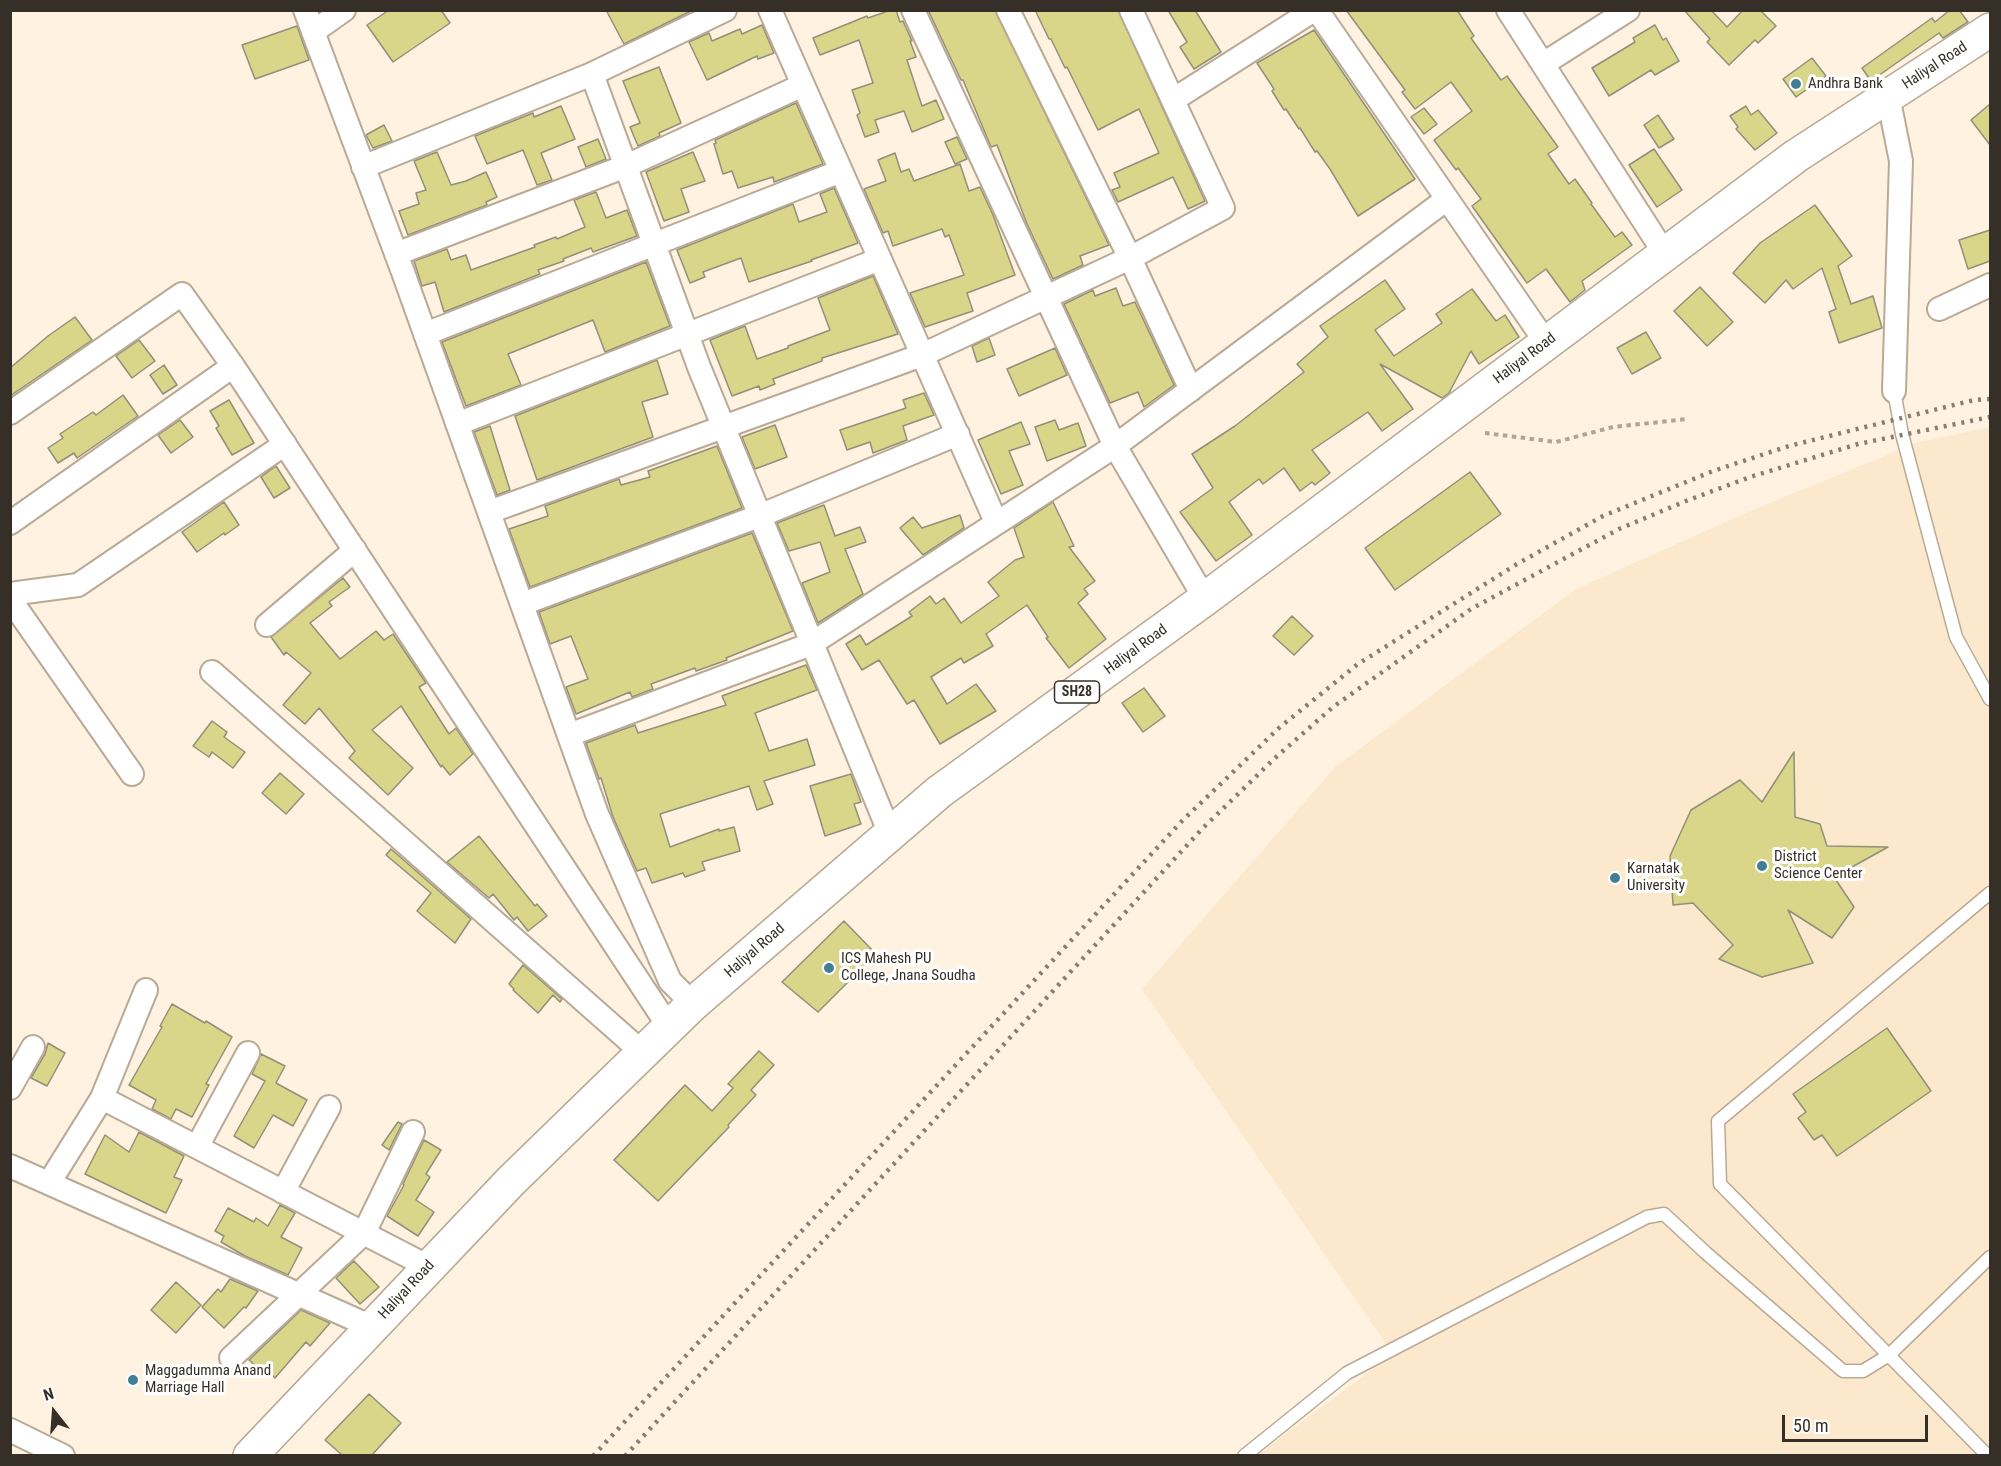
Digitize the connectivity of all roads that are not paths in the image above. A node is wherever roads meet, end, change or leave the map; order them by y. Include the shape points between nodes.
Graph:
1 (305, 10) edge
2 (344, 10) edge
3 (725, 10) edge
4 (770, 10) edge
5 (914, 10) edge
6 (1008, 10) edge
7 (1131, 10) edge
8 (1316, 10) edge
9 (1508, 10) edge
10 (1628, 10) edge
11 (1990, 30) edge
12 (313, 32) junction
13 (1543, 64) junction
14 (592, 74) junction
15 (803, 85) junction
16 (1888, 96) junction
17 (1173, 100) junction
18 (626, 166) junction
19 (363, 167) junction
20 (841, 171) junction
21 (1447, 199) junction
22 (654, 244) junction
23 (396, 254) junction
24 (1665, 254) junction
25 (1130, 258) junction
26 (880, 259) junction
27 (1990, 285) edge
28 (1046, 297) junction
29 (1940, 309) dead end
30 (425, 334) junction
31 (687, 335) junction
32 (1547, 344) junction
33 (922, 355) junction
34 (233, 366) junction
35 (1191, 390) junction
36 (1894, 391) joint
37 (10, 413) edge
38 (457, 424) junction
39 (723, 427) junction
40 (957, 434) junction
41 (285, 444) junction
42 (1115, 446) junction
43 (489, 512) junction
44 (759, 516) junction
45 (996, 522) junction
46 (10, 524) edge
47 (355, 550) junction
48 (10, 597) edge
49 (1205, 599) junction
50 (522, 604) junction
51 (267, 625) dead end
52 (811, 644) junction
53 (212, 672) dead end
54 (1990, 699) edge
55 (569, 735) junction
56 (132, 774) dead end
57 (890, 834) junction
58 (1990, 893) edge
59 (147, 990) dead end
60 (693, 1004) junction
61 (669, 1027) junction
62 (33, 1047) dead end
63 (248, 1053) dead end
64 (642, 1053) junction
65 (10, 1088) edge
66 (102, 1098) junction
67 (329, 1107) dead end
68 (413, 1132) dead end
69 (197, 1147) junction
70 (10, 1166) edge
71 (49, 1184) junction
72 (283, 1191) junction
73 (364, 1233) junction
74 (1990, 1257) edge
75 (429, 1267) junction
76 (299, 1294) junction
77 (372, 1327) junction
78 (1889, 1355) junction
79 (231, 1358) dead end
80 (10, 1430) edge
81 (63, 1455) edge
82 (250, 1455) edge
83 (1244, 1455) edge
84 (1988, 1455) edge

1 - 12 street
2 - 12 street
3 - 14 street
4 - 15 street
5 - 28 street
6 - 25 street
7 - 17 street
8 - 17 street
8 - 21 street
9 - 13 street
10 - 13 street
11 - 16 main road, Haliyal Road / SH28
12 - 19 street
13 - 24 street
14 - 18 street
14 - 19 street
15 - 18 street
15 - 20 street
16 - 24 main road, Haliyal Road / SH28 via 1796,156
16 - 36 street via 1901,161
17 - 25 street via 1223,208
18 - 22 street
18 - 23 street
19 - 23 street
20 - 22 street
20 - 26 street
21 - 32 street
21 - 35 street
22 - 30 street
22 - 31 street
23 - 30 street
24 - 32 main road, Haliyal Road / SH28
25 - 28 street
25 - 35 street
26 - 31 street
26 - 33 street
27 - 29 street
28 - 33 street
28 - 42 street
30 - 38 street
31 - 38 street
31 - 39 street
32 - 49 main road, Haliyal Road / SH28
33 - 39 street
33 - 40 street
34 - 37 street via 182,294
34 - 41 street
34 - 46 street
35 - 42 street
36 - 54 lane via 1956,637
38 - 43 street
39 - 43 street
39 - 44 street
40 - 44 street
40 - 45 street
41 - 47 street
41 - 48 street via 78,585
42 - 45 street
42 - 49 street
43 - 50 street
44 - 50 street
44 - 52 street
45 - 52 street
47 - 51 street
47 - 61 street
48 - 56 street
49 - 57 main road, Haliyal Road / SH28 via 939,792
50 - 55 street
52 - 55 street
52 - 57 street
53 - 64 street
55 - 60 street via 597,814 670,981
57 - 60 main road, Haliyal Road / SH28
58 - 78 lane via 1718,1121 1720,1184
59 - 66 street
60 - 61 main road, Haliyal Road / SH28
61 - 64 main road, Haliyal Road / SH28
62 - 65 street
63 - 69 street
64 - 75 main road, Haliyal Road / SH28
66 - 69 street
66 - 71 street
67 - 72 street
68 - 73 street
69 - 72 street
70 - 71 street
71 - 76 street
72 - 73 street
73 - 75 street
73 - 76 street
74 - 78 lane
75 - 77 main road, Haliyal Road / SH28
76 - 77 street
76 - 79 street
77 - 82 main road, Haliyal Road / SH28
78 - 83 lane via 1863,1371 1843,1371 1664,1214 1647,1217 1347,1373
78 - 84 lane
80 - 81 street

